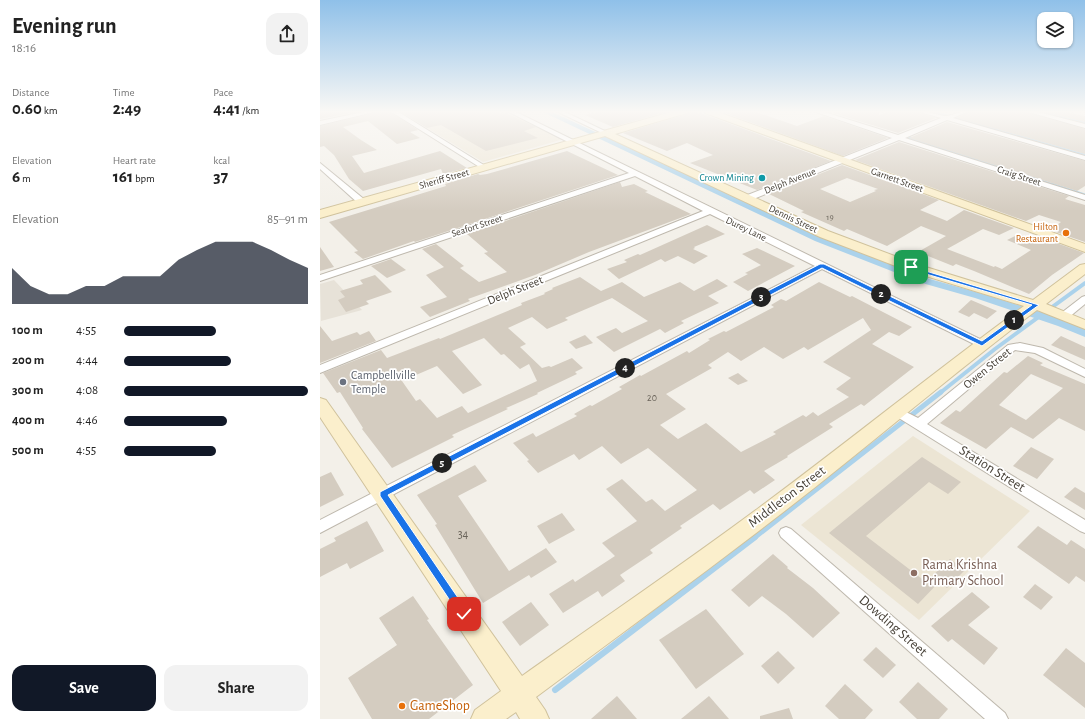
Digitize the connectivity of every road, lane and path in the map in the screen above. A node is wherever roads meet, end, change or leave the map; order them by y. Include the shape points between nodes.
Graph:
1 (447, 145) edge
2 (564, 145) edge
3 (578, 145) edge
4 (631, 145) edge
5 (800, 145) edge
6 (880, 145) edge
7 (922, 145) edge
8 (1040, 145) edge
9 (1085, 158) edge
10 (842, 160) junction
11 (320, 165) edge
12 (483, 167) junction
13 (635, 174) junction
14 (748, 198) junction
15 (1085, 198) edge
16 (362, 202) junction
17 (710, 211) junction
18 (320, 214) edge
19 (1085, 248) edge
20 (822, 266) junction
21 (1085, 268) edge
22 (320, 278) edge
23 (1085, 299) edge
24 (1032, 309) junction
25 (1062, 316) junction
26 (1085, 325) edge
27 (982, 344) junction
28 (320, 369) edge
29 (1085, 374) edge
30 (320, 404) edge
31 (898, 412) junction
32 (919, 424) junction
33 (383, 494) junction
34 (320, 527) edge
35 (1085, 527) edge
36 (786, 534) dead end
37 (518, 694) junction
38 (484, 719) edge
39 (536, 719) edge
40 (999, 719) edge

1 - 12 street
2 - 12 street, Sheriff Street
3 - 13 street, Durey Lane
4 - 14 street, Dennis Street
5 - 10 street, Garnett Street
6 - 10 street, Delph Avenue
7 - 15 street, Craig Street
8 - 9 street
10 - 14 street, Delph Avenue
10 - 19 street, Garnett Street
11 - 16 street
12 - 16 street, Sheriff Street
13 - 17 street, Durey Lane
13 - 22 street, Seafort Street
14 - 24 street, Dennis Street via 824,234
16 - 18 street, Sheriff Street
17 - 20 street, Durey Lane
17 - 28 street, Delph Street
20 - 27 street, Durey Lane
20 - 33 street
21 - 24 street, Middleton Street
23 - 25 street
24 - 25 street, Dennis Street
24 - 27 street, Middleton Street
25 - 26 street, Dennis Street
27 - 31 street, Middleton Street
29 - 32 street, Owen Street via 1031,348 1018,345 1012,347
30 - 33 street
31 - 32 street, Station Street
31 - 37 street, Middleton Street via 766,514
32 - 35 street, Station Street
33 - 34 street
33 - 37 street
36 - 40 street, Dowding Street
37 - 38 street, Middleton Street
37 - 39 street

